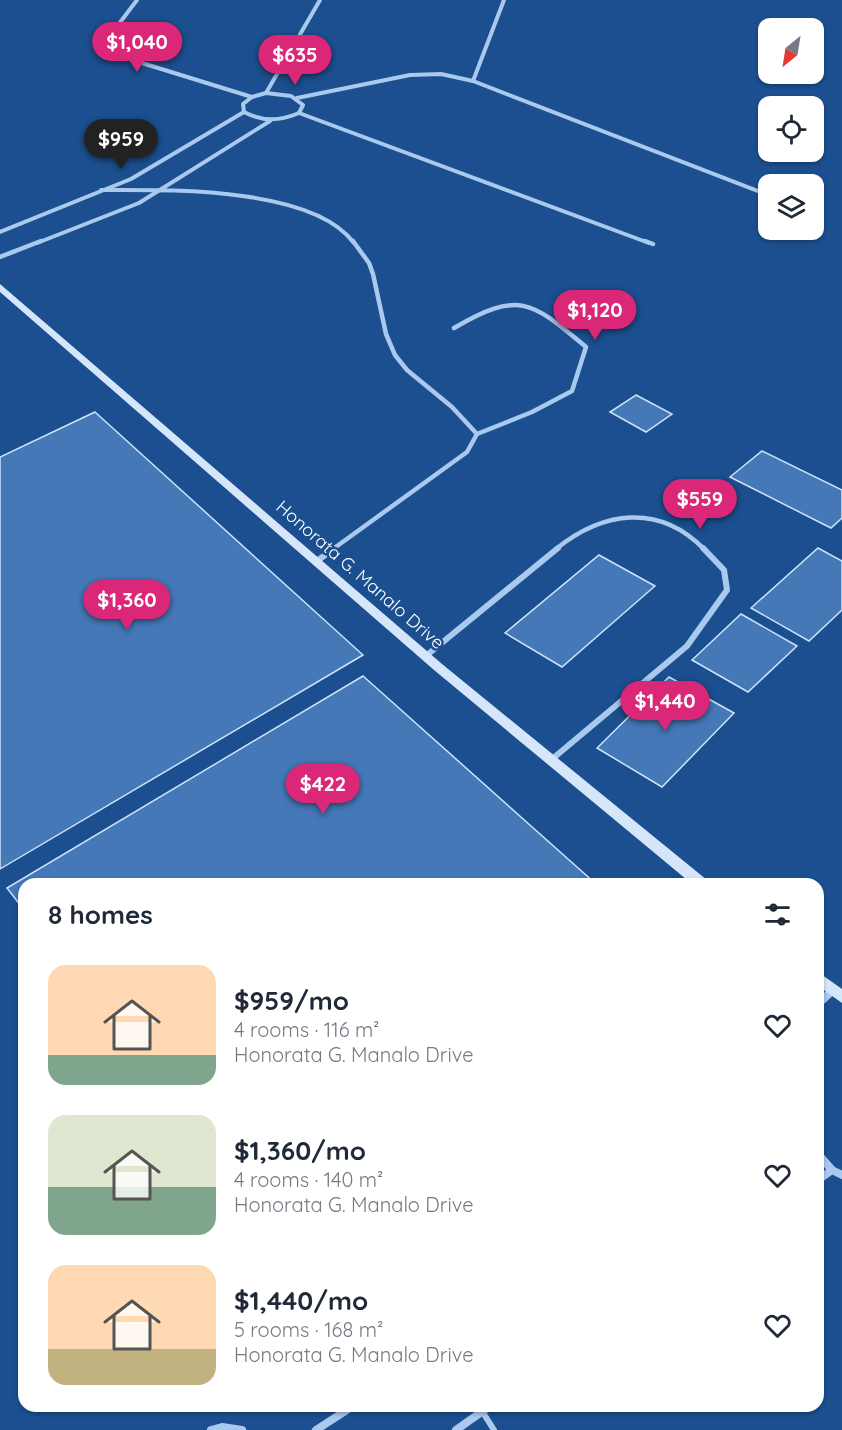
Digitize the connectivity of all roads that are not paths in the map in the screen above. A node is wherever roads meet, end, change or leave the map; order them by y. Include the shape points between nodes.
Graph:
1 (138, 0) edge
2 (320, 0) edge
3 (504, 0) edge
4 (473, 81) junction
5 (266, 93) junction
6 (252, 97) junction
7 (297, 98) junction
8 (244, 112) junction
9 (299, 112) junction
10 (270, 121) junction
11 (101, 190) junction
12 (162, 191) junction
13 (758, 191) edge
14 (0, 232) edge
15 (653, 244) dead end
16 (0, 257) edge
17 (0, 287) edge
18 (454, 328) dead end
19 (477, 434) junction
20 (317, 561) junction
21 (427, 655) junction
22 (550, 761) junction
23 (695, 878) edge
24 (824, 983) edge
25 (838, 994) edge
26 (824, 1001) edge
27 (824, 1161) edge
28 (832, 1170) junction
29 (842, 1175) edge
30 (824, 1176) edge
31 (344, 1412) edge
32 (481, 1412) edge
33 (483, 1412) edge
34 (211, 1430) edge
35 (242, 1430) edge
36 (316, 1430) edge
37 (456, 1430) edge
38 (494, 1430) edge

1 - 6 street via 106,40 106,48 116,55
2 - 5 street
3 - 4 street
4 - 7 street via 441,74 410,75
4 - 13 street
5 - 6 street
5 - 7 street
6 - 8 street via 243,104
7 - 9 street via 303,105
8 - 10 street
8 - 11 street via 131,178
9 - 10 street
9 - 15 street
10 - 12 street
11 - 12 street
11 - 14 street
12 - 16 street
12 - 19 street via 279,201 317,215 355,241 370,264 394,354
17 - 20 street, Honorata G. Manalo Drive
18 - 19 street via 484,309 510,301 530,305 586,347 572,391
19 - 20 street via 467,452
20 - 21 street, Honorata G. Manalo Drive
21 - 22 street, Honorata G. Manalo Drive
21 - 22 street via 576,533 615,518 643,517 679,528 701,546 724,570 728,590 687,646
22 - 23 street, Honorata G. Manalo Drive
24 - 25 street
25 - 26 street
27 - 28 street
28 - 29 street
28 - 30 street
31 - 36 street
32 - 37 street
33 - 38 lane
34 - 35 street

